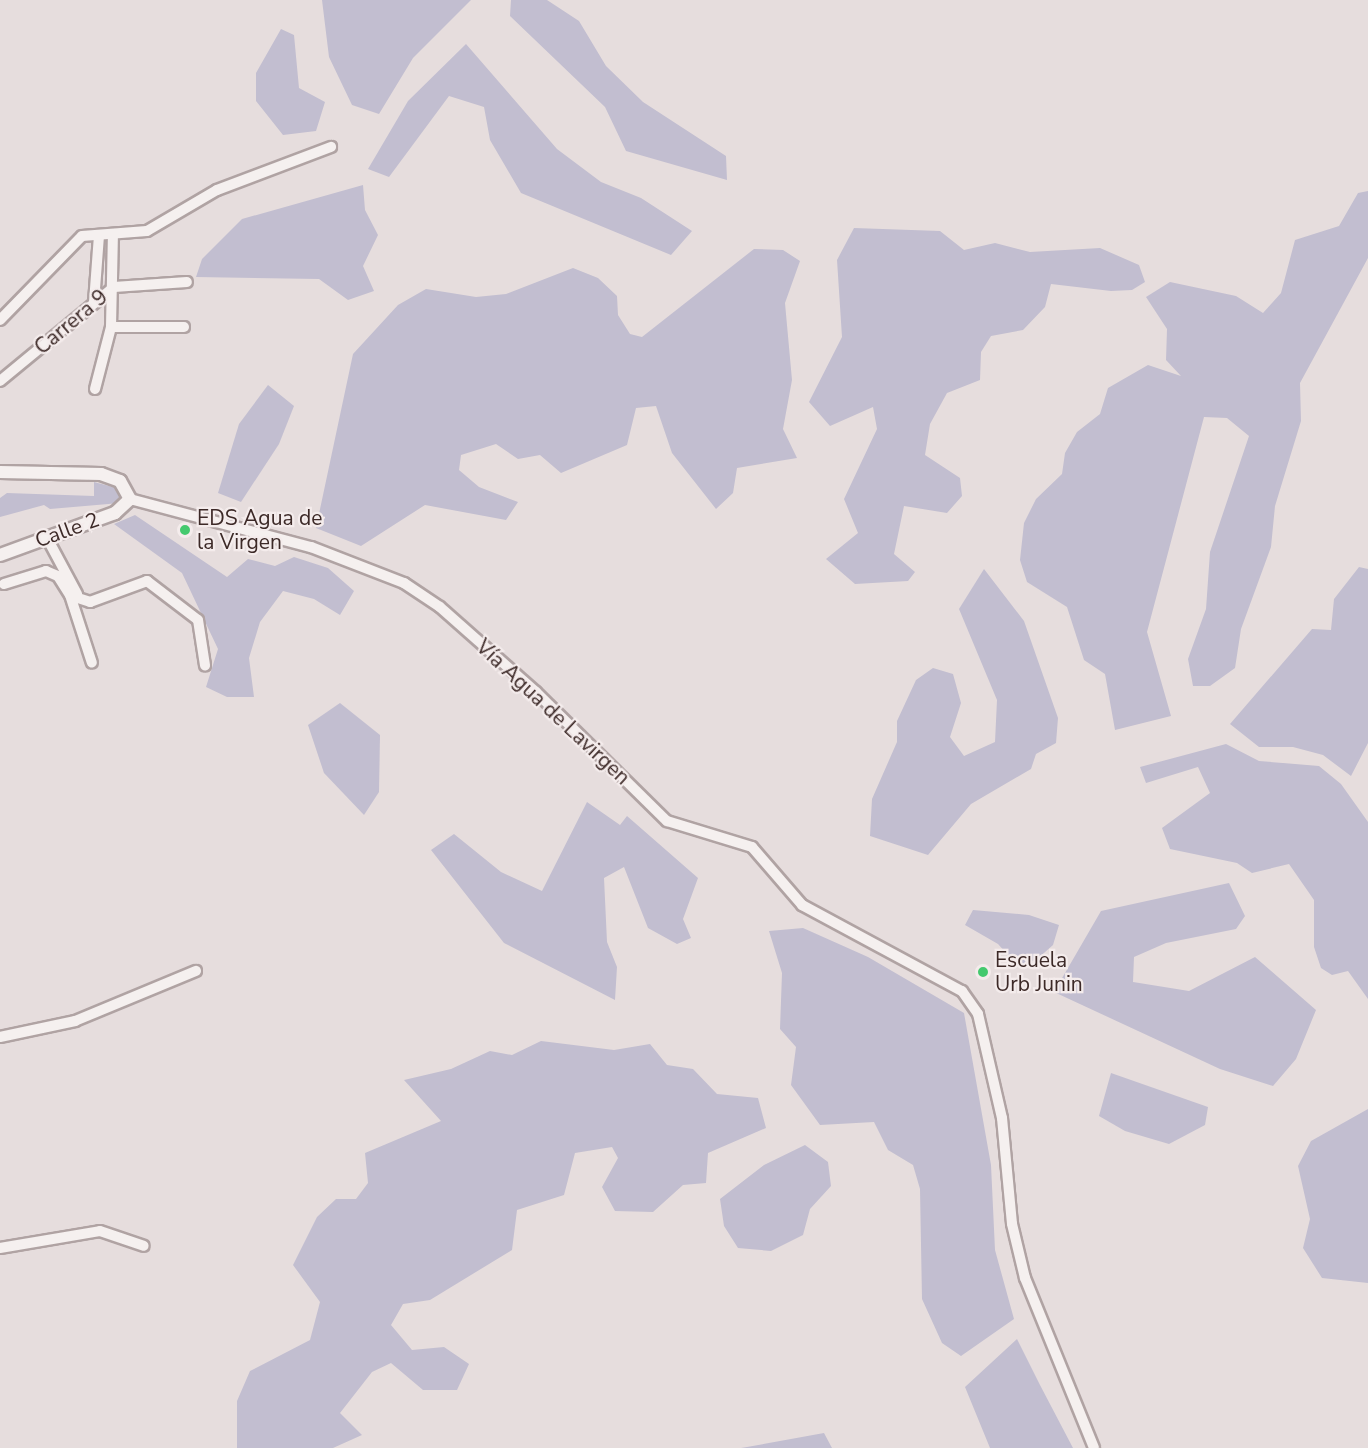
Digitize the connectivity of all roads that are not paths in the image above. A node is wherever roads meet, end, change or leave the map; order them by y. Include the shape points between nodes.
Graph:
1 (331, 147) dead end
2 (99, 236) junction
3 (113, 236) junction
4 (187, 282) dead end
5 (114, 287) junction
6 (94, 302) junction
7 (0, 320) edge
8 (111, 327) junction
9 (184, 327) dead end
10 (0, 381) edge
11 (95, 389) dead end
12 (0, 472) edge
13 (130, 499) junction
14 (46, 536) junction
15 (0, 555) edge
16 (4, 584) dead end
17 (78, 598) junction
18 (76, 610) junction
19 (92, 663) dead end
20 (205, 665) dead end
21 (196, 971) dead end
22 (0, 1037) edge
23 (144, 1246) dead end
24 (0, 1248) edge
25 (1094, 1448) edge

1 - 3 street via 217,189 147,231
2 - 3 street
2 - 6 street
2 - 7 street via 82,236
3 - 5 street
4 - 5 street, Carrera 9
5 - 6 street, Carrera 9
5 - 8 street
6 - 10 street, Carrera 9
8 - 9 street
8 - 11 street
12 - 13 street via 101,474 120,481
13 - 14 street, Calle 2 via 115,513
13 - 25 street, Vía Agua de Lavirgen via 359,563 440,607 667,821 752,847 802,904 876,948 942,977 962,991 978,1014 1002,1118 1012,1224 1025,1278
14 - 15 street, Calle 2
14 - 17 street
16 - 18 street via 52,572
17 - 18 street
17 - 20 street via 90,602 147,581 198,620
18 - 19 street
21 - 22 street via 75,1021
23 - 24 street via 100,1231

